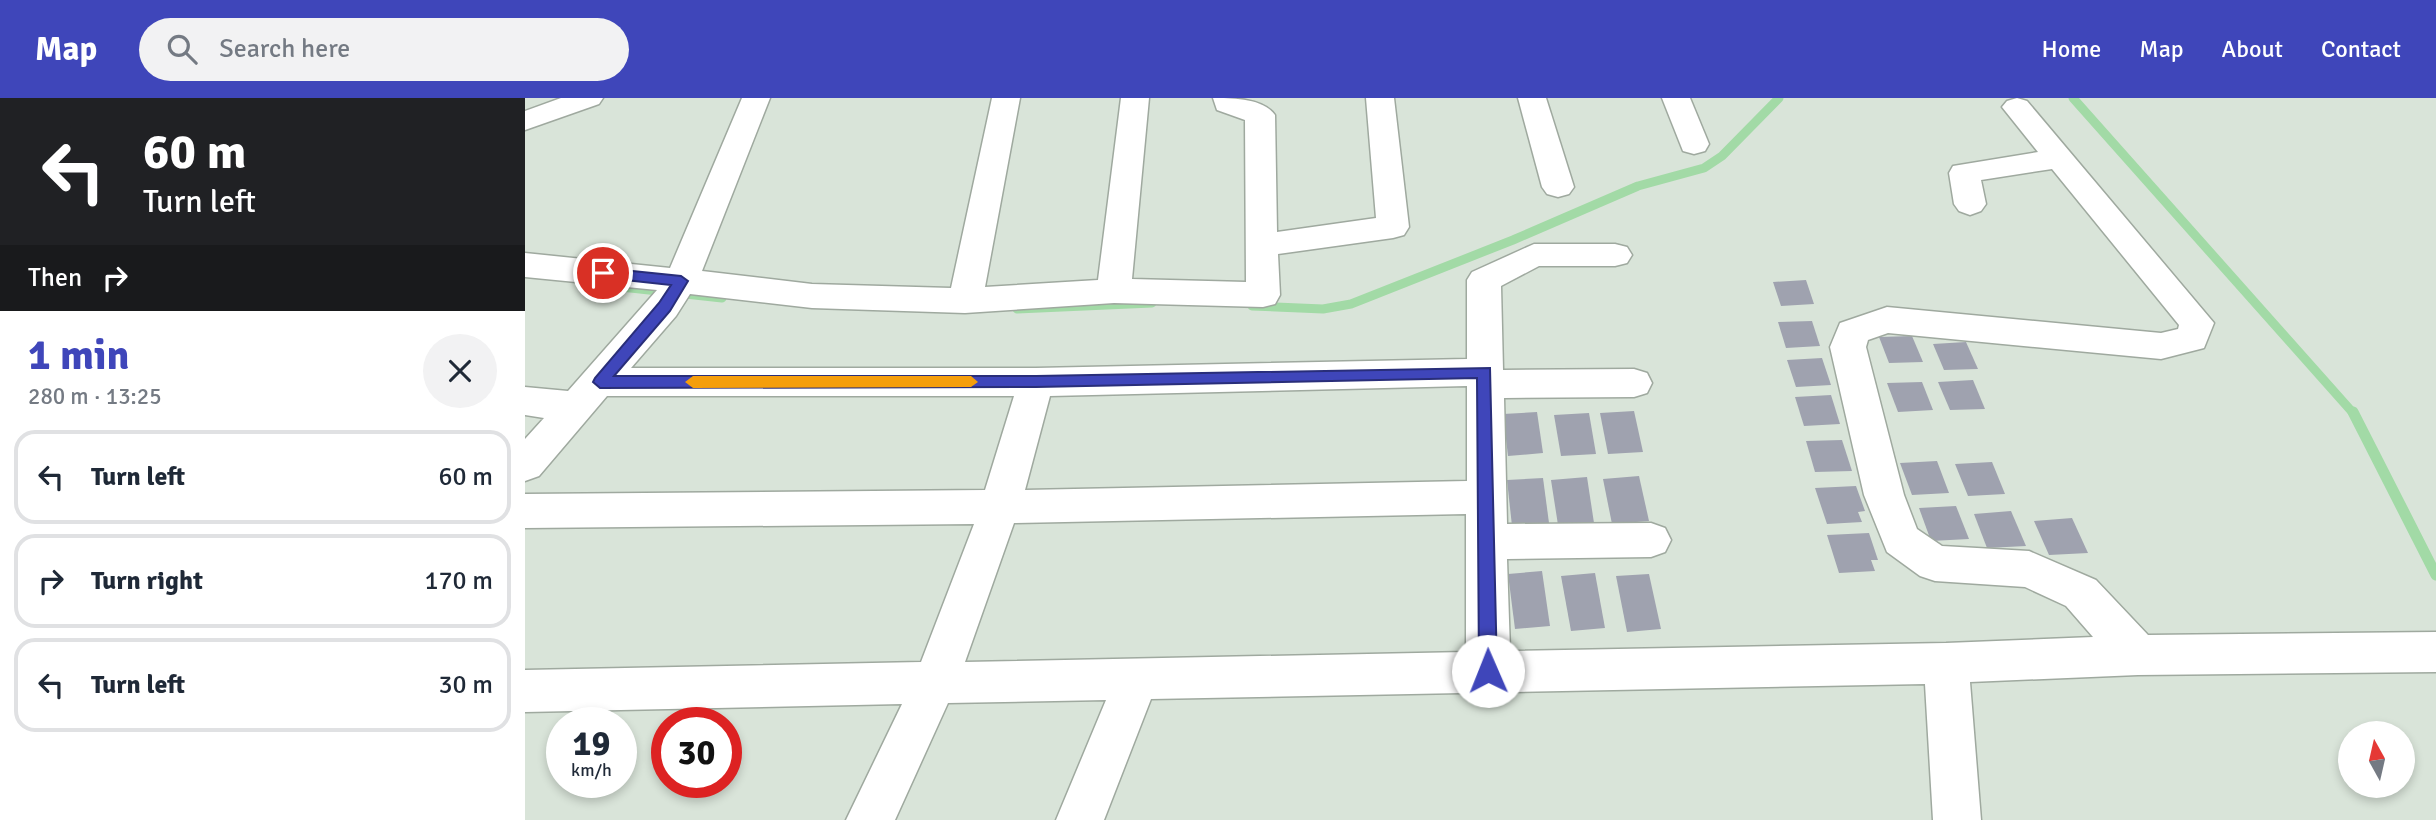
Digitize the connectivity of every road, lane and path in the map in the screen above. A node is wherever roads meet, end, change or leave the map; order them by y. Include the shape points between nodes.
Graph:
1 (589, 98) edge
2 (1006, 98) edge
3 (1135, 98) edge
4 (1227, 98) edge
5 (1380, 98) edge
6 (1532, 98) edge
7 (1676, 98) edge
8 (762, 99) edge
9 (2017, 107) dead end
10 (525, 121) edge
11 (1694, 144) dead end
12 (2059, 158) junction
13 (1558, 187) dead end
14 (1970, 204) dead end
15 (1261, 245) junction
16 (1615, 255) dead end
17 (525, 265) edge
18 (681, 281) junction
19 (1114, 291) junction
20 (965, 301) junction
21 (1485, 378) junction
22 (1036, 382) junction
23 (1634, 383) dead end
24 (589, 394) junction
25 (525, 401) edge
26 (525, 465) edge
27 (1486, 497) junction
28 (1000, 507) junction
29 (525, 511) edge
30 (1651, 540) dead end
31 (1486, 542) junction
32 (2436, 652) edge
33 (2138, 655) junction
34 (1946, 663) junction
35 (1488, 671) junction
36 (1137, 679) junction
37 (935, 683) junction
38 (525, 691) edge
39 (870, 820) edge
40 (1080, 820) edge
41 (1957, 820) edge

1 - 10 street
2 - 20 street
3 - 19 street
4 - 15 street via 1227,104 1260,115
5 - 15 street via 1393,227
6 - 13 street
7 - 11 street
8 - 18 street
9 - 12 street
12 - 14 street via 1964,173
12 - 33 street via 2197,323 2192,339 2161,346 1887,320 1852,332 1847,347 1884,495 1901,540 1935,563 2029,569 2081,593
15 - 19 street via 1263,295
16 - 21 street via 1534,255 1483,280
17 - 18 street
18 - 20 street via 813,296
18 - 24 street
19 - 20 street
21 - 22 street
21 - 23 street
21 - 27 street
22 - 24 street
22 - 28 street
24 - 25 street
24 - 26 street
27 - 28 street
27 - 31 street
28 - 29 street
28 - 37 street
30 - 31 street
31 - 35 street
32 - 33 street
33 - 34 street
34 - 35 street
34 - 41 street
35 - 36 street
36 - 37 street
36 - 40 street
37 - 38 street
37 - 39 street

